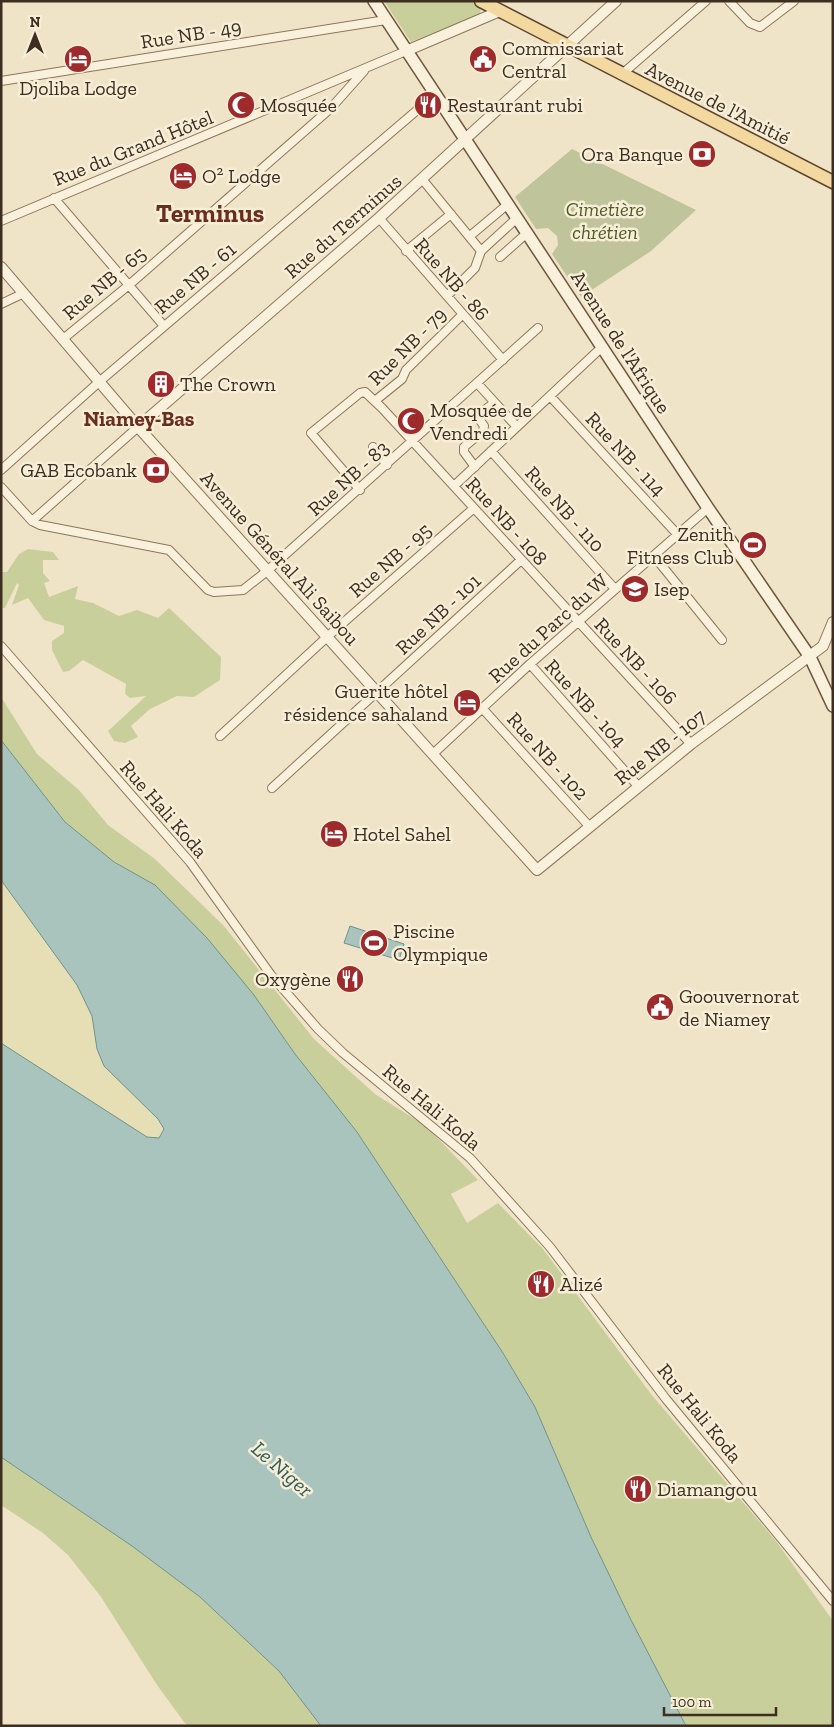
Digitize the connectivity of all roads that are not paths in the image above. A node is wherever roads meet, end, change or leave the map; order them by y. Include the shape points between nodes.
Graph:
1 (374, 1) edge
2 (481, 1) edge
3 (616, 1) edge
4 (706, 1) edge
5 (730, 1) edge
6 (794, 1) edge
7 (500, 11) junction
8 (386, 20) junction
9 (566, 45) junction
10 (406, 51) junction
11 (365, 69) junction
12 (621, 75) junction
13 (1, 81) edge
14 (436, 94) junction
15 (465, 139) junction
16 (422, 179) junction
17 (833, 182) edge
18 (54, 198) junction
19 (508, 204) junction
20 (451, 214) junction
21 (10, 215) junction
22 (1, 216) edge
23 (379, 218) junction
24 (517, 218) junction
25 (1, 221) edge
26 (527, 234) junction
27 (470, 236) junction
28 (406, 251) junction
29 (481, 251) junction
30 (500, 257) dead end
31 (1, 267) edge
32 (129, 285) junction
33 (24, 293) junction
34 (447, 296) junction
35 (1, 304) edge
36 (462, 315) junction
37 (164, 326) junction
38 (538, 328) dead end
39 (63, 338) junction
40 (602, 347) junction
41 (503, 360) junction
42 (99, 382) junction
43 (477, 383) junction
44 (550, 396) junction
45 (376, 400) junction
46 (494, 403) junction
47 (138, 427) junction
48 (517, 427) junction
49 (413, 441) junction
50 (373, 447) dead end
51 (491, 451) junction
52 (387, 465) junction
53 (475, 466) junction
54 (1, 470) edge
55 (454, 486) junction
56 (1, 487) edge
57 (360, 490) junction
58 (474, 508) junction
59 (708, 508) junction
60 (32, 521) junction
61 (678, 535) junction
62 (654, 556) junction
63 (521, 560) junction
64 (267, 572) junction
65 (615, 589) junction
66 (578, 622) junction
67 (833, 622) edge
68 (327, 637) junction
69 (722, 640) dead end
70 (1, 646) edge
71 (810, 657) junction
72 (530, 664) junction
73 (377, 692) junction
74 (833, 706) edge
75 (482, 708) junction
76 (220, 736) dead end
77 (691, 744) junction
78 (434, 753) junction
79 (638, 786) junction
80 (272, 788) dead end
81 (589, 826) junction
82 (537, 870) joint
83 (833, 1602) edge

1 - 8 main road, Avenue de l'Afrique
2 - 7 main road, Avenue de l'Amitié
3 - 9 street, Rue du Terminus
4 - 12 street
5 - 6 street via 750,23 760,27
7 - 9 main road, Avenue de l'Amitié
7 - 10 street
8 - 10 main road, Avenue de l'Afrique
8 - 13 street, Rue NB - 49
9 - 12 main road, Avenue de l'Amitié
9 - 15 street, Rue du Terminus
10 - 11 street, Rue du Grand Hôtel
10 - 14 main road, Avenue de l'Afrique
11 - 18 street, Rue du Grand Hôtel
11 - 32 street, Rue NB - 65 via 331,108
12 - 17 main road, Avenue de l'Amitié
14 - 15 main road, Avenue de l'Afrique
14 - 37 street, Rue NB - 61
15 - 16 street, Rue du Terminus
15 - 19 main road, Avenue de l'Afrique
16 - 20 street
16 - 23 street, Rue du Terminus
18 - 21 street, Rue du Grand Hôtel
18 - 32 street
19 - 24 main road, Avenue de l'Afrique
19 - 27 street
20 - 27 street
20 - 28 street
21 - 22 street, Rue du Grand Hôtel
21 - 25 street, Rue du Grand Hôtel
23 - 28 street, Rue NB - 86
23 - 47 street, Rue du Terminus
24 - 26 main road, Avenue de l'Afrique
24 - 29 street
26 - 30 street
26 - 40 main road, Avenue de l'Afrique
27 - 29 street
28 - 34 street, Rue NB - 86
29 - 34 street via 475,268
31 - 33 street, Avenue Général Ali Saibou
32 - 37 street
32 - 39 street, Rue NB - 65
33 - 35 street
33 - 39 street, Avenue Général Ali Saibou
34 - 36 street, Rue NB - 86
36 - 41 street, Rue NB - 86
36 - 45 street, Rue NB - 79 via 406,370 402,379
37 - 42 street, Rue NB - 61
38 - 41 street, Rue NB - 83
39 - 42 street, Avenue Général Ali Saibou
40 - 44 street
40 - 59 main road, Avenue de l'Afrique
41 - 43 street, Rue NB - 83
42 - 47 street, Avenue Général Ali Saibou
42 - 54 street, Rue NB - 61
43 - 46 street
43 - 49 street, Rue NB - 83
44 - 48 street
44 - 61 street, Rue NB - 114
45 - 49 street, Rue NB - 108
45 - 57 street, Rue NB - 108 via 368,392 363,392 311,432
46 - 48 street
46 - 53 street via 477,416 484,431 463,449
47 - 60 street
47 - 64 street, Avenue Général Ali Saibou
48 - 51 street
49 - 52 street, Rue NB - 83
49 - 55 street, Rue NB - 108
50 - 52 street
51 - 53 street
51 - 65 street, Rue NB - 110
52 - 57 street, Rue NB - 83
53 - 55 street
55 - 58 street, Rue NB - 108
56 - 60 street
57 - 64 street, Rue NB - 83
58 - 63 street, Rue NB - 108
58 - 68 street, Rue NB - 95
59 - 61 street, Rue du Parc du W
59 - 71 main road, Avenue de l'Afrique
60 - 64 street, Rue NB - 83 via 48,527 169,550 203,587 214,592 243,590
61 - 62 street, Rue du Parc du W
62 - 65 street, Rue du Parc du W
62 - 69 street
63 - 66 street, Rue NB - 108
63 - 73 street, Rue NB - 101
64 - 68 street, Avenue Général Ali Saibou
65 - 66 street, Rue du Parc du W
66 - 72 street, Rue du Parc du W
66 - 77 street, Rue NB - 106
67 - 71 street, Rue NB - 107 via 823,646
68 - 73 street, Avenue Général Ali Saibou
68 - 76 street, Rue NB - 95
70 - 83 street, Rue Hali Koda via 190,862 271,975 318,1029 355,1064 470,1158 550,1247 666,1399
71 - 74 main road, Avenue de l'Afrique
71 - 77 street, Rue NB - 107
72 - 75 street, Rue du Parc du W
72 - 79 street, Rue NB - 104
73 - 78 street, Avenue Général Ali Saibou
73 - 80 street, Rue NB - 101
75 - 78 street, Rue du Parc du W
75 - 81 street, Rue NB - 102
77 - 79 street, Rue NB - 107
78 - 82 street, Avenue Général Ali Saibou
79 - 81 street, Rue NB - 107
81 - 82 street, Rue NB - 107

